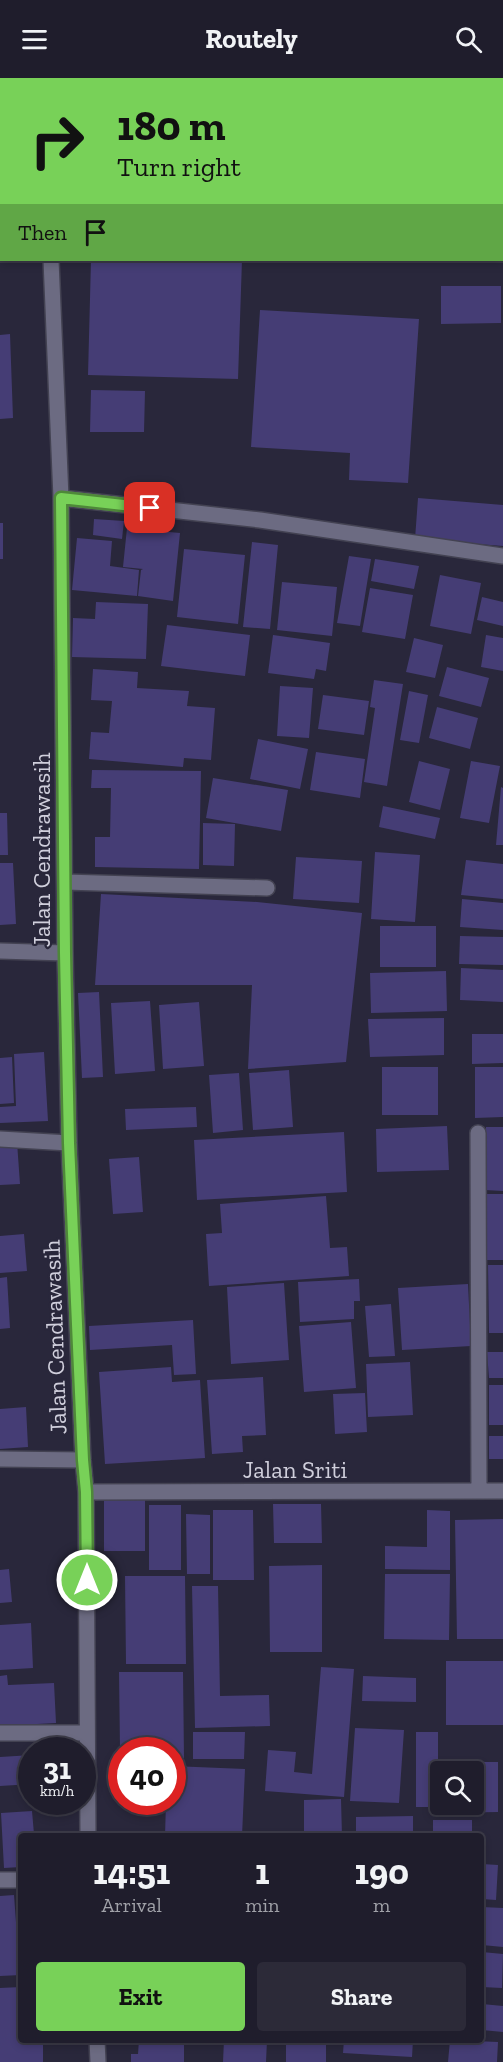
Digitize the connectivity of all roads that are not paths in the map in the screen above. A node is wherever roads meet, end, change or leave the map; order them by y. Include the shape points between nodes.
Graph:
1 (51, 261) edge
2 (61, 498) junction
3 (503, 556) edge
4 (65, 882) junction
5 (267, 888) dead end
6 (0, 951) edge
7 (65, 953) junction
8 (478, 1133) dead end
9 (0, 1139) edge
10 (69, 1143) junction
11 (0, 1459) edge
12 (83, 1460) junction
13 (479, 1491) junction
14 (503, 1491) edge
15 (86, 1492) junction
16 (0, 1733) edge
17 (87, 1733) junction
18 (88, 1833) edge
19 (0, 1880) edge
20 (18, 1880) edge
21 (97, 2043) edge
22 (98, 2062) edge

1 - 2 street, Jalan Cendrawasih
2 - 3 street via 260,520
2 - 4 street, Jalan Cendrawasih
4 - 5 street
4 - 7 street, Jalan Cendrawasih
6 - 7 street
7 - 10 street, Jalan Cendrawasih
8 - 13 street
9 - 10 street
10 - 12 street, Jalan Cendrawasih
11 - 12 street
12 - 15 street, Jalan Cendrawasih
13 - 14 street, Jalan Sriti
13 - 15 street, Jalan Sriti
15 - 17 street, Jalan Cendrawasih
16 - 17 street
17 - 18 street, Jalan Cendrawasih
19 - 20 street
21 - 22 street

